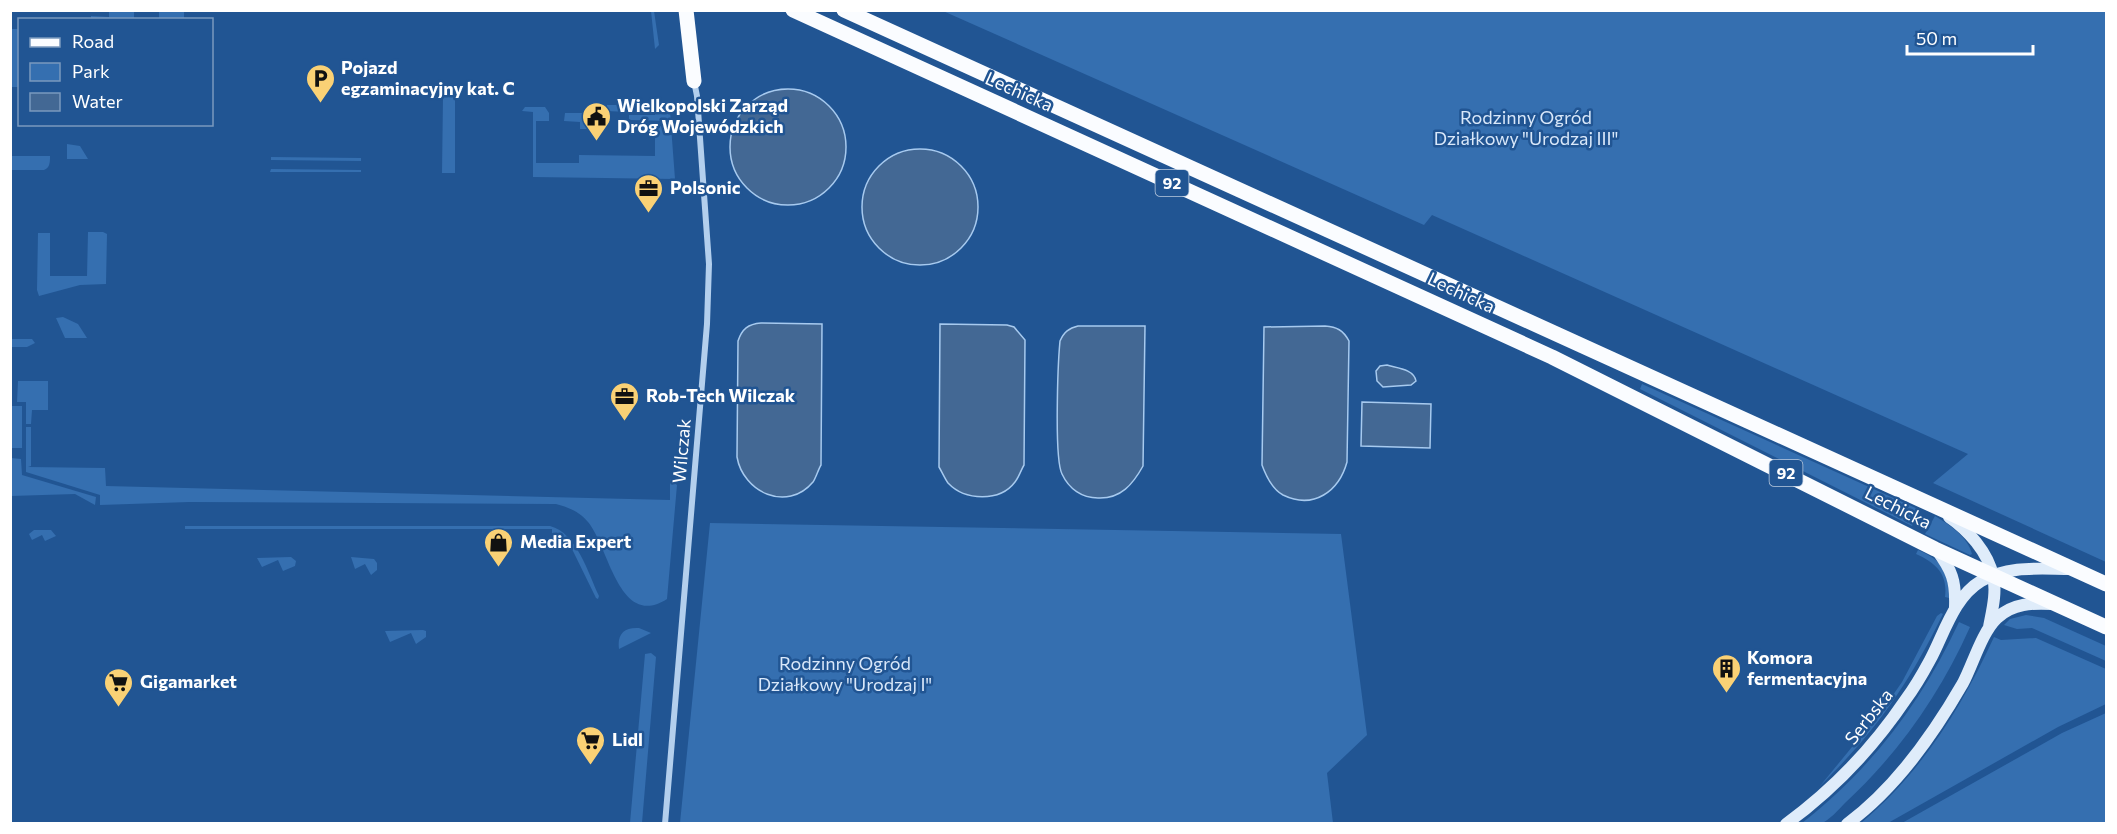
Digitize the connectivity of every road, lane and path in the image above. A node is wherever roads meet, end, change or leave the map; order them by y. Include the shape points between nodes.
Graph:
1 (686, 10) edge
2 (793, 10) edge
3 (844, 10) edge
4 (694, 81) joint
5 (1931, 504) junction
6 (1935, 549) junction
7 (2074, 569) junction
8 (1993, 575) junction
9 (2106, 584) edge
10 (2056, 604) junction
11 (1954, 612) junction
12 (2106, 627) edge
13 (1989, 628) junction
14 (665, 824) edge
15 (1786, 824) edge
16 (1847, 824) edge

1 - 4 main road
2 - 6 main road, Lechicka / 92 via 1552,357
3 - 5 main road, Lechicka / 92
4 - 14 street, Wilczak via 707,227 708,293
5 - 7 main road, Lechicka / 92
5 - 8 street via 1968,532
6 - 8 main road, Lechicka / 92
6 - 11 street, Serbska via 1954,579
7 - 8 street, Serbska via 2007,570
7 - 9 main road, Lechicka / 92
8 - 10 main road, Lechicka / 92
8 - 11 street, Serbska via 1970,589
8 - 13 street
10 - 12 main road, Lechicka / 92
10 - 13 street via 2022,604 1996,619
11 - 15 street, Serbska via 1923,672 1881,733 1845,776
13 - 16 street via 1963,682 1924,742 1876,799

